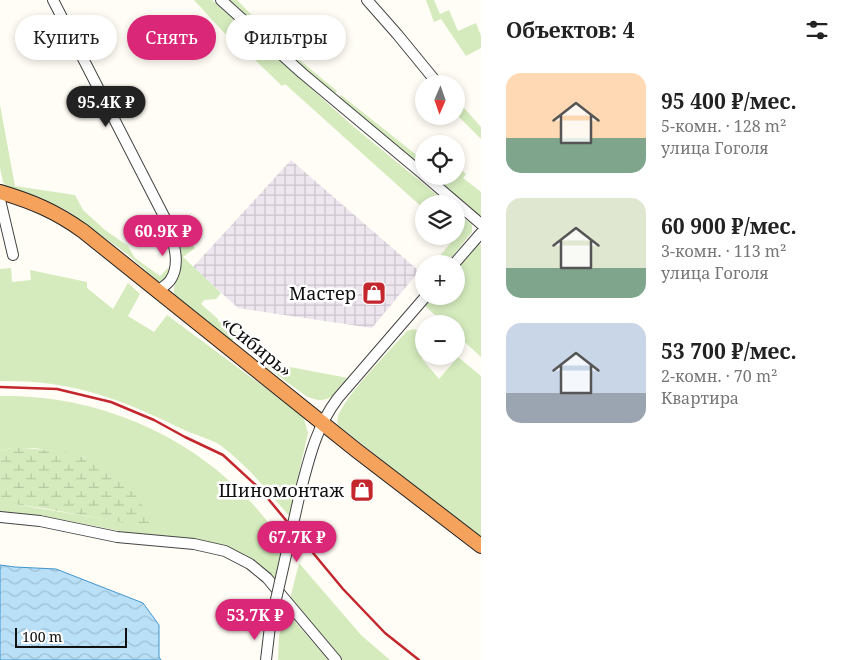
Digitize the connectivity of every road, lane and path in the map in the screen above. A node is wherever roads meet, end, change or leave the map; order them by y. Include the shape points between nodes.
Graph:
1 (53, 0) edge
2 (221, 0) edge
3 (367, 0) edge
4 (431, 75) edge
5 (415, 168) edge
6 (435, 185) edge
7 (0, 192) edge
8 (0, 200) edge
9 (481, 224) edge
10 (481, 233) edge
11 (13, 255) dead end
12 (462, 255) edge
13 (160, 290) junction
14 (418, 305) edge
15 (322, 423) junction
16 (0, 517) edge
17 (481, 546) edge
18 (266, 660) edge
19 (336, 660) edge

1 - 13 street via 169,226 176,250 175,267 171,279
2 - 5 street
3 - 4 street
6 - 9 street
7 - 13 highway, «Сибирь» via 61,216
8 - 11 street
10 - 12 street
13 - 15 highway, «Сибирь»
14 - 15 street via 338,398
15 - 17 highway, «Сибирь»
15 - 18 street, bridge via 300,493 270,626
16 - 19 street via 225,551 250,564 267,578

